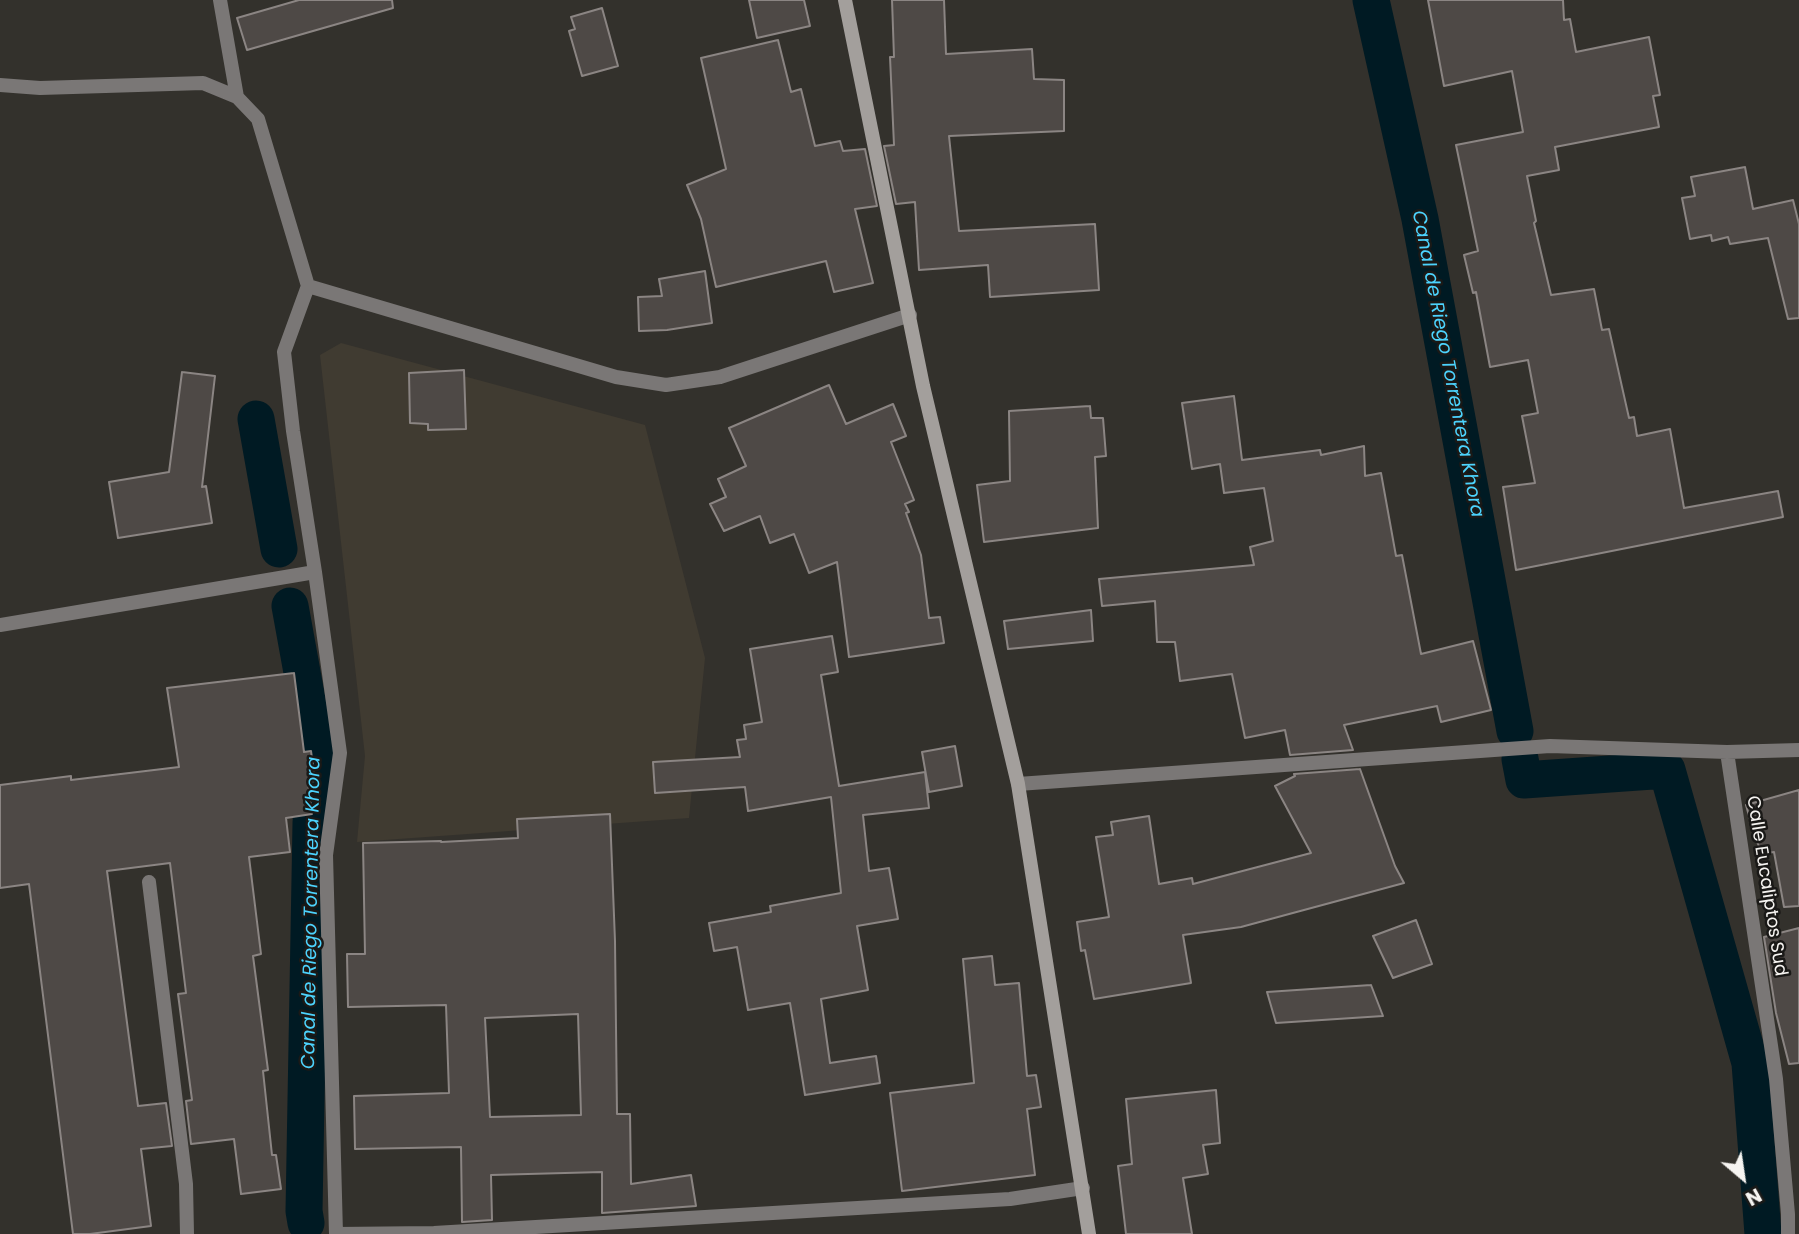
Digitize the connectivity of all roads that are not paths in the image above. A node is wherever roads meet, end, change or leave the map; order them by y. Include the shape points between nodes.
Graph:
1 (220, 0) edge
2 (845, 0) edge
3 (0, 85) edge
4 (237, 97) junction
5 (308, 286) junction
6 (910, 315) junction
7 (315, 572) junction
8 (0, 625) edge
9 (1799, 750) edge
10 (1727, 752) junction
11 (1018, 784) junction
12 (149, 882) dead end
13 (1083, 1188) junction
14 (187, 1234) edge
15 (336, 1234) edge
16 (1089, 1234) edge
17 (1788, 1234) edge

1 - 4 street
2 - 6 main road
3 - 4 street via 203,83
4 - 5 street via 258,119
5 - 6 street via 616,377 666,384 720,377
5 - 7 street via 284,352
6 - 11 main road
7 - 8 street
7 - 15 street via 340,753 326,855
9 - 10 street
10 - 11 street via 1550,746
10 - 17 street, Calle Eucaliptos Sud via 1776,1079
11 - 13 main road
12 - 14 street via 186,1184
13 - 15 street via 996,1200 434,1233
13 - 16 main road

